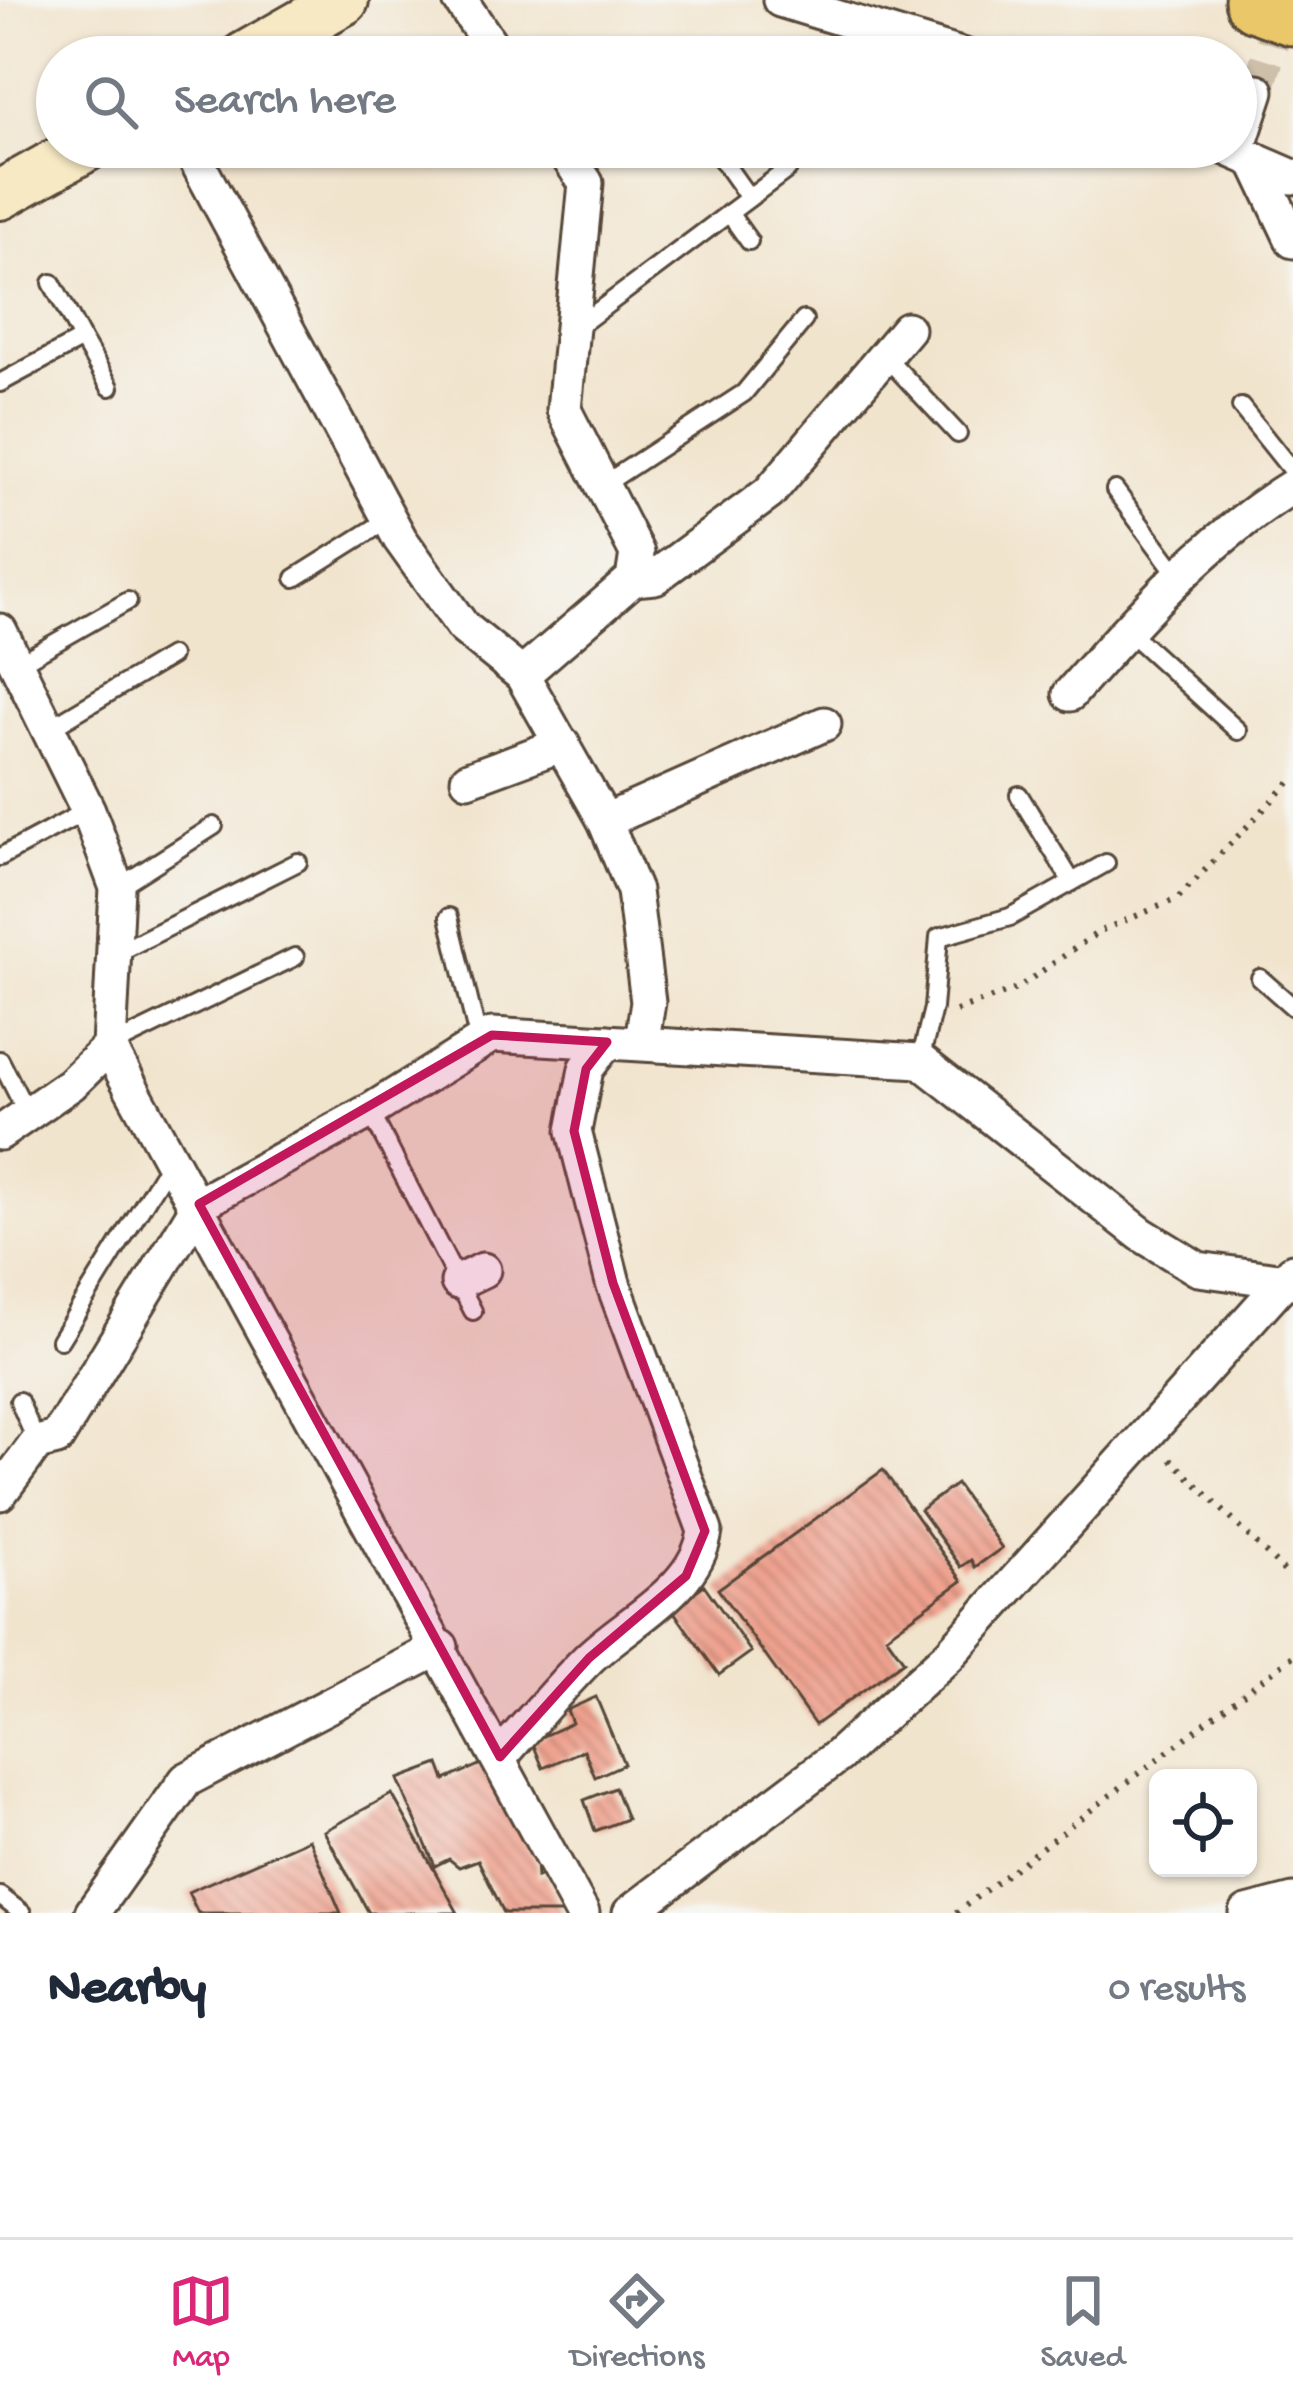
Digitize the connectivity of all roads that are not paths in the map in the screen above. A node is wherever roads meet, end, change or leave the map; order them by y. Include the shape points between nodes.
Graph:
1 (344, 0) edge
2 (460, 0) edge
3 (780, 0) edge
4 (1257, 0) edge
5 (1293, 13) edge
6 (281, 36) edge
7 (485, 36) edge
8 (898, 36) edge
9 (1257, 161) edge
10 (48, 168) edge
11 (200, 168) edge
12 (576, 168) edge
13 (728, 168) edge
14 (1247, 168) edge
15 (788, 169) dead end
16 (1293, 177) edge
17 (0, 195) edge
18 (749, 198) junction
19 (729, 213) junction
20 (1293, 241) edge
21 (749, 242) dead end
22 (52, 283) dead end
23 (804, 320) dead end
24 (908, 329) dead end
25 (572, 332) junction
26 (82, 339) junction
27 (757, 343) dead end
28 (885, 356) junction
29 (767, 361) junction
30 (0, 383) edge
31 (110, 387) dead end
32 (1241, 407) dead end
33 (958, 434) dead end
34 (1293, 472) edge
35 (606, 483) junction
36 (1293, 486) edge
37 (1115, 490) dead end
38 (389, 519) junction
39 (295, 578) dead end
40 (633, 578) junction
41 (1180, 578) junction
42 (128, 601) dead end
43 (1126, 629) junction
44 (6, 646) edge
45 (171, 656) dead end
46 (522, 675) junction
47 (1070, 694) dead end
48 (824, 724) dead end
49 (48, 729) junction
50 (1238, 731) dead end
51 (563, 744) junction
52 (468, 779) dead end
53 (1019, 795) dead end
54 (88, 810) junction
55 (605, 821) junction
56 (214, 826) dead end
57 (0, 857) edge
58 (298, 862) dead end
59 (1106, 862) dead end
60 (1072, 882) junction
61 (117, 888) junction
62 (448, 916) dead end
63 (117, 953) junction
64 (295, 957) dead end
65 (1260, 978) dead end
66 (1293, 1007) edge
67 (642, 1040) junction
68 (479, 1042) junction
69 (607, 1042) junction
70 (109, 1048) junction
71 (0, 1060) edge
72 (920, 1061) junction
73 (370, 1111) junction
74 (13, 1123) edge
75 (176, 1162) junction
76 (199, 1204) junction
77 (1289, 1279) edge
78 (471, 1288) dead end
79 (60, 1340) dead end
80 (19, 1401) dead end
81 (37, 1443) junction
82 (0, 1493) edge
83 (441, 1647) junction
84 (500, 1757) junction
85 (0, 1896) edge
86 (1293, 1900) edge
87 (22, 1913) edge
88 (92, 1913) edge
89 (582, 1913) edge
90 (630, 1913) edge
91 (1247, 1913) edge

1 - 6 main road
2 - 7 street
3 - 8 street
4 - 5 highway
9 - 16 street
10 - 17 main road
11 - 38 street
12 - 25 street via 586,183
13 - 18 lane
14 - 20 street
15 - 18 lane
18 - 19 lane
19 - 21 lane
19 - 25 lane
22 - 26 lane
23 - 29 lane
24 - 28 street
25 - 35 street via 565,410
26 - 30 lane
26 - 31 lane
27 - 29 lane
28 - 33 lane
28 - 40 street via 769,493 655,577
29 - 35 lane via 744,393
32 - 34 lane
35 - 40 street via 637,553
36 - 41 street
37 - 41 lane
38 - 39 lane
38 - 46 street via 463,627
40 - 46 street
41 - 43 street
42 - 44 lane
43 - 47 street
43 - 50 lane
44 - 49 street
45 - 49 lane
46 - 51 street
48 - 55 street
49 - 54 street
51 - 52 street
51 - 55 street
53 - 60 lane
54 - 57 lane
54 - 61 street
55 - 67 street via 634,891 648,1002
56 - 61 lane
58 - 63 lane
59 - 60 lane
60 - 72 lane via 1010,916 939,937
61 - 63 street
62 - 68 lane
63 - 70 street
64 - 70 lane
65 - 66 lane
67 - 69 street
67 - 72 street
68 - 69 street via 492,1035
68 - 73 street
69 - 84 street via 586,1069 574,1132 613,1283 705,1531 702,1552 686,1576 589,1658
70 - 74 street
70 - 75 street
71 - 74 lane
72 - 77 street via 1141,1234 1198,1269
73 - 76 street
73 - 78 lane
75 - 76 street
75 - 79 lane
76 - 81 street via 57,1438
76 - 83 street
77 - 90 street via 950,1655 838,1756
80 - 81 lane
81 - 82 street
83 - 84 street
83 - 88 street via 186,1780
84 - 89 street
85 - 87 lane
86 - 91 street

